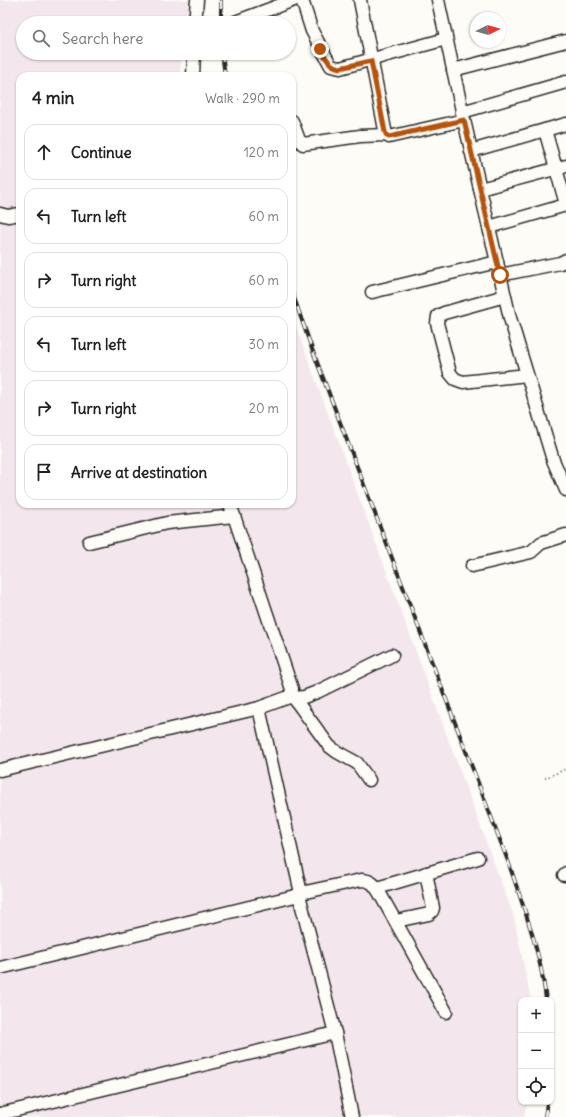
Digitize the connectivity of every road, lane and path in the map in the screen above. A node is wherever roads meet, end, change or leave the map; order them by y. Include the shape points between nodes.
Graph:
1 (197, 0) edge
2 (294, 0) edge
3 (302, 0) edge
4 (360, 0) edge
5 (438, 0) edge
6 (196, 16) edge
7 (251, 16) edge
8 (446, 39) junction
9 (566, 41) edge
10 (193, 60) edge
11 (371, 61) junction
12 (453, 70) junction
13 (192, 72) edge
14 (566, 82) edge
15 (463, 116) junction
16 (566, 124) edge
17 (546, 130) junction
18 (296, 134) edge
19 (386, 135) junction
20 (471, 151) junction
21 (561, 167) edge
22 (480, 189) junction
23 (566, 205) edge
24 (0, 214) edge
25 (16, 215) edge
26 (489, 227) junction
27 (566, 260) edge
28 (497, 262) junction
29 (500, 275) junction
30 (372, 292) dead end
31 (504, 296) junction
32 (527, 375) junction
33 (566, 490) edge
34 (232, 510) edge
35 (566, 535) edge
36 (89, 542) dead end
37 (472, 566) dead end
38 (392, 655) dead end
39 (293, 696) junction
40 (259, 708) junction
41 (566, 769) edge
42 (0, 770) edge
43 (545, 778) dead end
44 (369, 780) dead end
45 (478, 858) dead end
46 (426, 874) junction
47 (377, 888) junction
48 (300, 894) junction
49 (396, 921) junction
50 (0, 968) edge
51 (446, 1012) dead end
52 (335, 1033) junction
53 (0, 1114) edge
54 (352, 1117) edge

1 - 6 street
2 - 7 street
3 - 11 street via 312,31 331,66 340,68
4 - 11 street
5 - 8 street
8 - 11 street
8 - 12 street
9 - 12 street
10 - 13 street
11 - 19 street
12 - 15 street
14 - 15 street
15 - 19 street via 389,137
15 - 20 street
16 - 17 street
17 - 20 street
17 - 21 street
18 - 19 street via 303,144
20 - 22 street
21 - 22 street
21 - 23 street
22 - 26 street
23 - 26 street
24 - 25 street
26 - 28 street
27 - 29 street
28 - 29 street
28 - 30 street
29 - 31 street
31 - 32 street
31 - 32 street via 438,316 437,323 449,370 454,379 462,382
32 - 33 street via 553,460
34 - 36 street
34 - 39 street
35 - 37 street via 541,543 532,552
38 - 39 street via 317,692 304,697
39 - 40 street
39 - 44 street via 329,746 358,763
40 - 42 street
40 - 48 street
41 - 43 path
45 - 46 street
46 - 47 street
46 - 49 street via 432,911 429,914
47 - 48 street via 368,880 361,880
47 - 49 street
48 - 50 street
48 - 52 street
49 - 51 street
52 - 53 street
52 - 54 street

